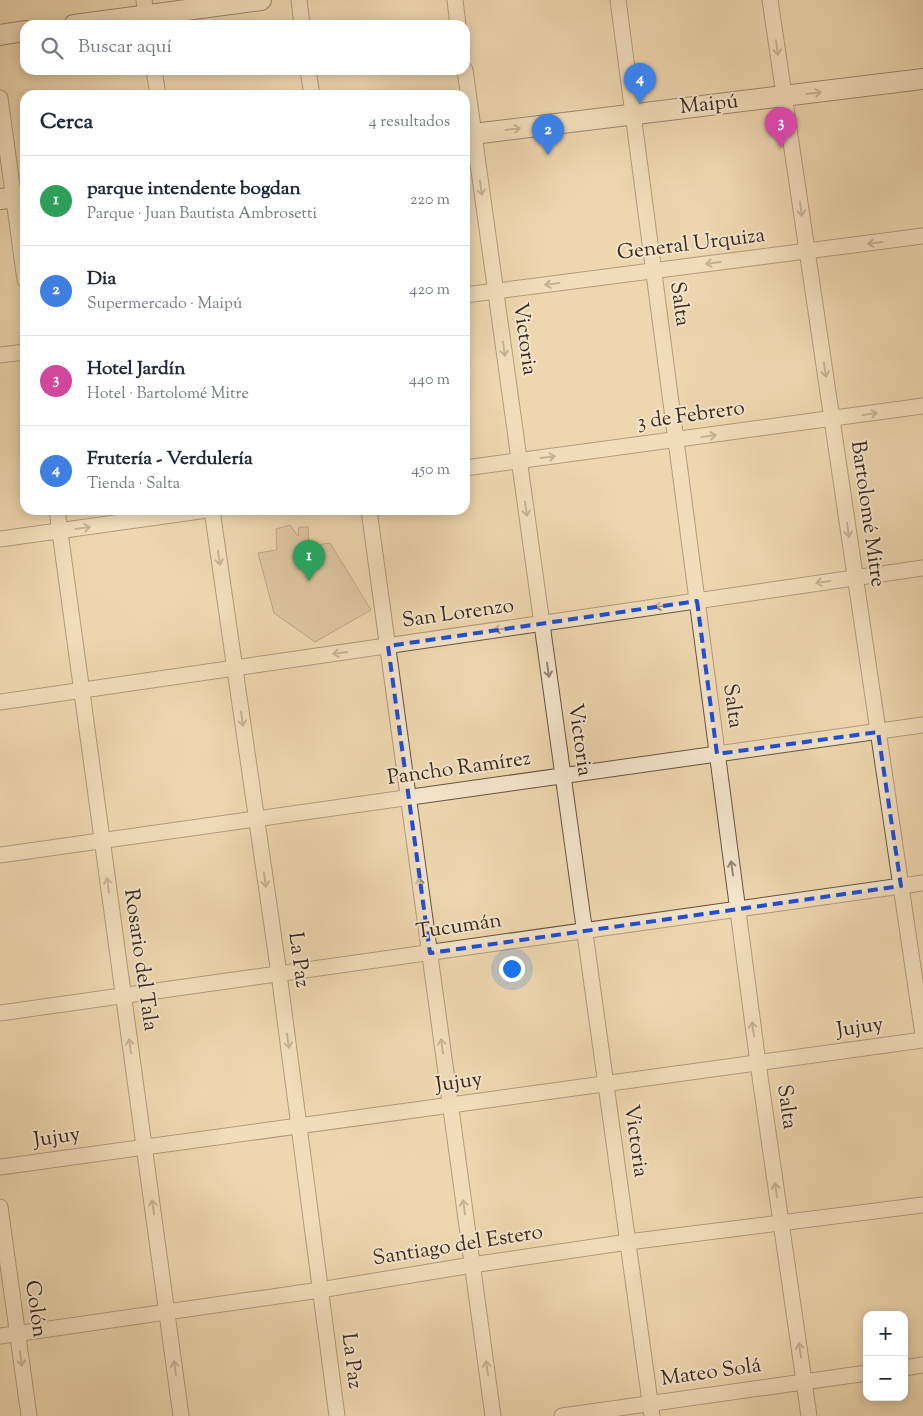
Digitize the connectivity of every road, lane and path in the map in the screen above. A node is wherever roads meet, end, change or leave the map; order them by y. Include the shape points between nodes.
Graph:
1 (261, 0) edge
2 (299, 0) edge
3 (455, 0) edge
4 (618, 0) edge
5 (770, 0) edge
6 (146, 14) edge
7 (107, 20) edge
8 (301, 20) edge
9 (457, 20) edge
10 (20, 32) edge
11 (0, 34) edge
12 (155, 75) edge
13 (309, 75) edge
14 (465, 75) edge
15 (923, 79) edge
16 (157, 90) edge
17 (311, 90) edge
18 (466, 90) edge
19 (784, 96) junction
20 (0, 98) edge
21 (633, 113) junction
22 (470, 134) edge
23 (470, 140) edge
24 (13, 198) edge
25 (923, 236) edge
26 (20, 246) edge
27 (807, 251) junction
28 (653, 271) junction
29 (496, 291) junction
30 (470, 294) edge
31 (20, 353) edge
32 (0, 355) edge
33 (923, 406) edge
34 (832, 419) junction
35 (676, 440) junction
36 (519, 460) junction
37 (470, 467) edge
38 (58, 515) edge
39 (172, 515) edge
40 (213, 515) edge
41 (370, 515) edge
42 (60, 531) junction
43 (0, 539) edge
44 (923, 568) edge
45 (855, 578) junction
46 (697, 600) junction
47 (542, 623) junction
48 (388, 646) junction
49 (235, 668) junction
50 (82, 690) junction
51 (0, 702) edge
52 (923, 725) edge
53 (878, 732) junction
54 (717, 754) junction
55 (563, 776) junction
56 (408, 798) junction
57 (257, 819) junction
58 (102, 841) junction
59 (0, 855) edge
60 (923, 883) edge
61 (901, 886) junction
62 (738, 909) junction
63 (584, 931) junction
64 (430, 953) junction
65 (279, 974) junction
66 (124, 996) junction
67 (0, 1013) edge
68 (923, 1035) edge
69 (923, 1040) edge
70 (758, 1063) junction
71 (606, 1084) junction
72 (451, 1105) junction
73 (299, 1126) junction
74 (144, 1147) junction
75 (0, 1167) edge
76 (923, 1204) edge
77 (0, 1207) edge
78 (781, 1223) junction
79 (628, 1242) junction
80 (472, 1264) junction
81 (320, 1290) junction
82 (167, 1312) junction
83 (17, 1333) junction
84 (0, 1336) edge
85 (923, 1365) edge
86 (908, 1367) edge
87 (863, 1374) edge
88 (804, 1382) junction
89 (651, 1409) edge
90 (29, 1416) edge
91 (181, 1416) edge
92 (337, 1416) edge
93 (493, 1416) edge
94 (562, 1416) edge
95 (809, 1416) edge

1 - 6 street
2 - 8 street
3 - 9 street
4 - 21 street, Salta
5 -> 19 street, Bartolomé Mitre
6 - 7 street
10 - 11 street
12 - 16 street
13 - 17 street
14 - 18 street, Victoria
19 -> 15 street, Maipú
19 - 21 street, Maipú
19 -> 27 street, Bartolomé Mitre
20 - 24 street
22 -> 21 street, Maipú
21 - 28 street, Salta
23 -> 29 street, Victoria
24 - 26 street
25 -> 27 street, General Urquiza
27 -> 28 street, General Urquiza
27 -> 34 street, Bartolomé Mitre
28 -> 29 street, General Urquiza
28 - 35 street, Salta
29 - 30 street, General Urquiza
29 -> 36 street, Victoria
31 - 32 street
34 -> 33 street, 3 de Febrero
35 -> 34 street, 3 de Febrero
34 -> 45 street, Bartolomé Mitre
36 -> 35 street, 3 de Febrero
35 - 46 street, Salta
36 - 37 street, 3 de Febrero
36 -> 47 street, Victoria
38 - 42 street, Rosario del Tala
42 -> 39 street
40 -> 49 street, La Paz
41 - 48 street
42 - 43 street
42 - 50 street, Rosario del Tala
44 - 45 street, San Lorenzo
45 -> 46 street, San Lorenzo
45 - 53 street, Bartolomé Mitre
46 -> 47 street, San Lorenzo
46 - 54 street, Salta
47 -> 48 street, San Lorenzo
47 -> 55 street, Victoria
48 -> 49 street, San Lorenzo
48 - 56 street
49 - 50 street, San Lorenzo
49 -> 57 street, La Paz
50 - 51 street, San Lorenzo
50 - 58 street, Rosario del Tala
52 - 53 street, Pancho Ramírez
53 - 54 street, Pancho Ramírez
53 - 61 street, Bartolomé Mitre
54 - 55 street, Pancho Ramírez
62 -> 54 street, Salta
55 - 56 street, Pancho Ramírez
55 - 63 street, Victoria
56 - 57 street, Pancho Ramírez
64 -> 56 street
57 - 58 street, Pancho Ramírez
57 -> 65 street, La Paz
58 - 59 street, Pancho Ramírez
66 -> 58 street, Rosario del Tala
60 - 61 street, Tucumán
61 - 62 street, Tucumán
61 - 68 street, Bartolomé Mitre
62 - 63 street, Tucumán
70 -> 62 street, Salta
63 - 64 street, Tucumán
63 - 71 street, Victoria
64 - 65 street, Tucumán
72 -> 64 street
65 - 66 street, Tucumán
65 -> 73 street, La Paz
66 - 67 street, Tucumán
74 -> 66 street, Rosario del Tala
69 - 70 street, Jujuy
70 - 71 street, Jujuy
78 -> 70 street, Salta
71 - 72 street, Jujuy
71 - 79 street, Victoria
72 - 73 street, Jujuy
80 -> 72 street
73 - 74 street, Jujuy
73 - 81 street, La Paz
74 - 75 street, Jujuy
82 -> 74 street, Rosario del Tala
76 - 78 street, Santiago del Estero
77 - 83 street, Colón
78 - 79 street, Santiago del Estero
88 -> 78 street, Salta
79 - 80 street, Santiago del Estero
79 - 89 street, Victoria
80 - 81 street, Santiago del Estero
93 -> 80 street
81 - 82 street, Santiago del Estero
81 - 92 street, La Paz
82 - 83 street, Santiago del Estero
91 -> 82 street, Rosario del Tala
83 - 84 street, Santiago del Estero
83 -> 90 street, Colón
85 - 86 street
87 - 88 street, Mateo Solá
88 - 89 street, Mateo Solá
88 - 95 street, Salta
89 - 94 street, Mateo Solá

